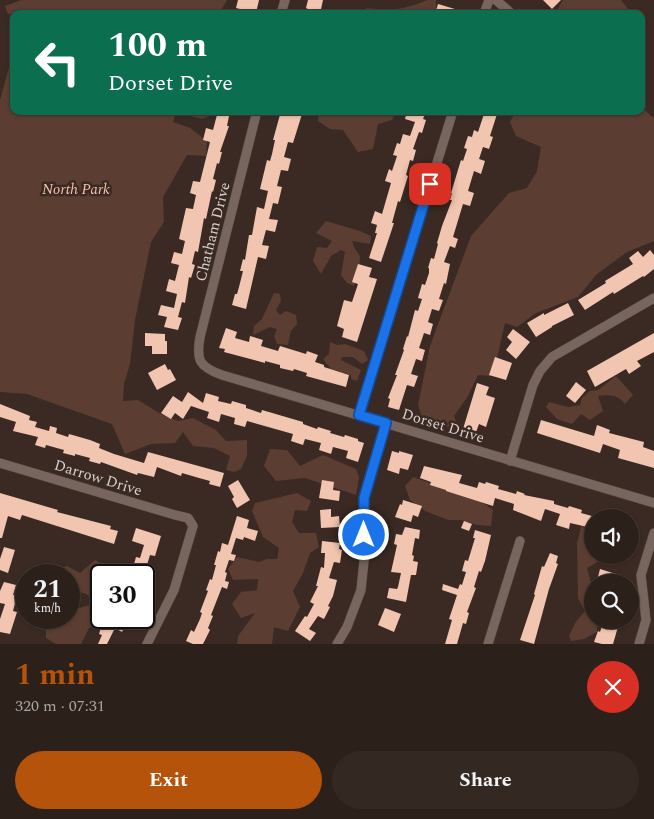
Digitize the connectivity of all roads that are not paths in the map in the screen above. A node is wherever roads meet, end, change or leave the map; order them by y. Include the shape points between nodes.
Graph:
1 (496, 0) edge
2 (507, 10) edge
3 (256, 115) edge
4 (452, 115) edge
5 (654, 298) edge
6 (199, 360) joint
7 (359, 415) junction
8 (386, 423) junction
9 (510, 461) junction
10 (0, 463) edge
11 (654, 503) edge
12 (654, 533) edge
13 (520, 541) dead end
14 (147, 644) edge
15 (337, 644) edge
16 (488, 644) edge
17 (639, 644) edge

1 - 2 street
3 - 6 street, Chatham Drive via 200,337
4 - 7 street
5 - 9 street via 552,357 540,370
6 - 7 street, Dorset Drive via 209,370
7 - 8 street, Dorset Drive
8 - 9 street, Dorset Drive
8 - 15 street via 364,498 360,590 347,628
9 - 11 street, Dorset Drive
10 - 14 street, Darrow Drive via 188,518 193,526 174,590
12 - 17 street via 641,575 646,620
13 - 16 street

